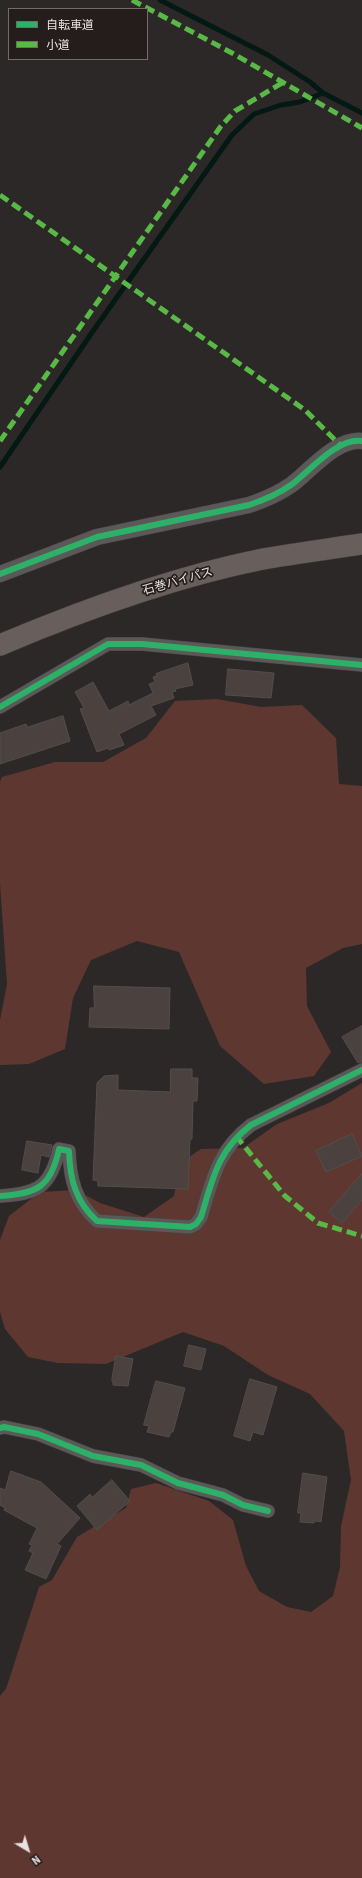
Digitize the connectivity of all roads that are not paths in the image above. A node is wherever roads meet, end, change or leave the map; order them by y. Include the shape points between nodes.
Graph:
1 (362, 441) edge
2 (362, 544) edge
3 (0, 574) edge
4 (0, 644) edge
5 (362, 665) edge
6 (0, 707) edge
7 (362, 1070) edge
8 (0, 1196) edge
9 (0, 1428) edge
10 (268, 1511) dead end

1 - 3 street via 340,445 271,497 249,505 97,537
2 - 4 highway, 石巻バイパス via 262,559 198,576 120,599
5 - 6 street via 142,644 108,644
7 - 8 street via 256,1122 236,1136 222,1155 201,1217 190,1227 97,1221 81,1203 74,1186 70,1174 70,1151 59,1149 51,1176 44,1183 35,1190 18,1195
9 - 10 street via 38,1434 92,1456 141,1465 178,1483

